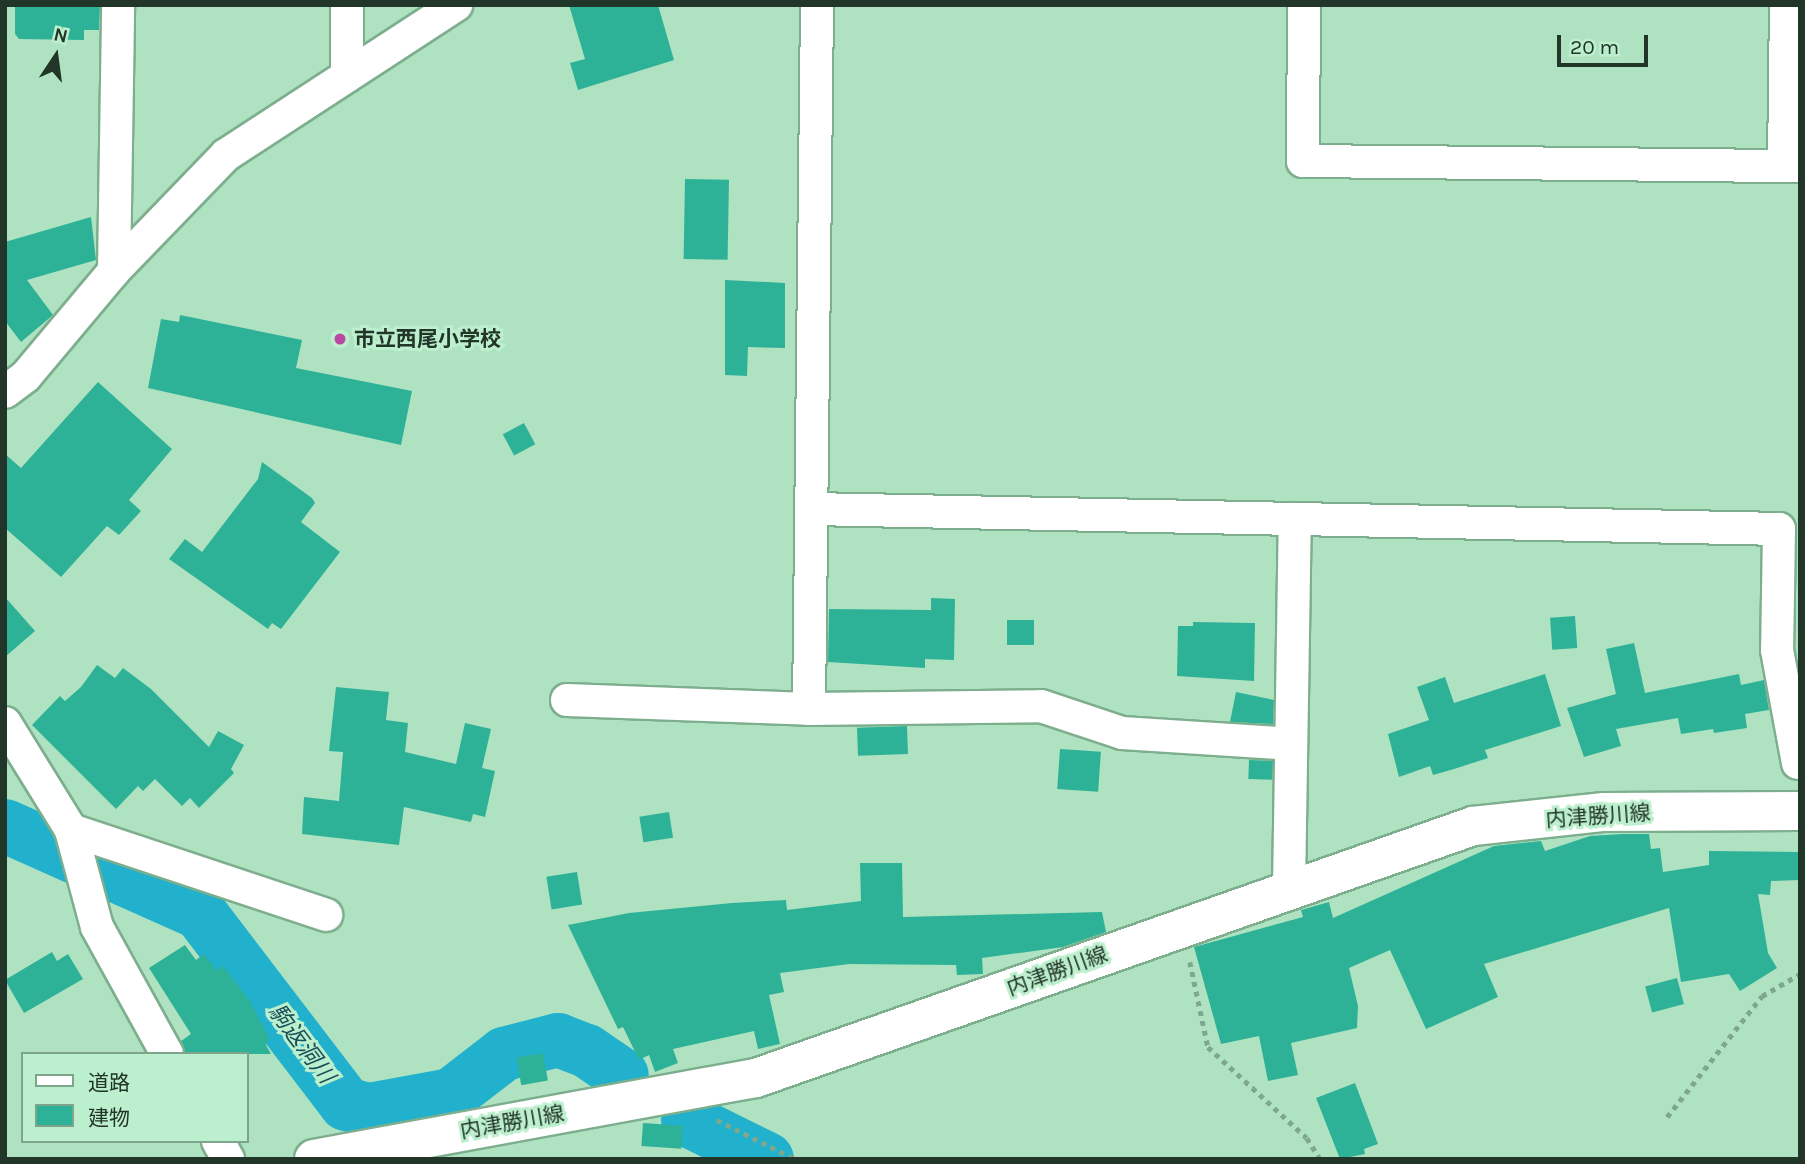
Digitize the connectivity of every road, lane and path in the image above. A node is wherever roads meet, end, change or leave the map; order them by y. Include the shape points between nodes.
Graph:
1 (118, 5) edge
2 (347, 5) edge
3 (456, 5) edge
4 (817, 5) edge
5 (1304, 5) edge
6 (1786, 5) edge
7 (347, 76) junction
8 (1792, 165) edge
9 (114, 271) junction
10 (5, 392) edge
11 (811, 509) junction
12 (1295, 519) junction
13 (567, 700) dead end
14 (809, 709) junction
15 (5, 723) edge
16 (1290, 744) junction
17 (1798, 763) edge
18 (1800, 811) edge
19 (71, 830) junction
20 (1289, 889) junction
21 (326, 915) dead end
22 (1183, 926) junction
23 (1800, 974) edge
24 (166, 1052) edge
25 (691, 1090) junction
26 (1667, 1117) dead end
27 (219, 1143) edge
28 (320, 1158) edge
29 (228, 1159) edge
30 (795, 1159) edge
31 (1320, 1159) edge

1 - 9 street
2 - 7 street
3 - 7 street
4 - 11 street
5 - 8 street via 1303,161
6 - 8 street
7 - 9 street via 226,155
9 - 10 street via 26,376
11 - 12 street
11 - 14 street
12 - 16 street
12 - 17 street via 1779,529 1777,650
13 - 14 street
14 - 16 street via 1041,706 1122,733
15 - 19 street
16 - 20 street
18 - 20 main road, 内津勝川線 via 1604,812 1474,827
19 - 21 street
19 - 24 street via 97,927
20 - 22 main road, 内津勝川線
22 - 25 main road, 内津勝川線 via 756,1078
22 - 31 path via 1208,1047 1307,1138
23 - 26 path via 1762,996
25 - 28 main road, 内津勝川線
25 - 30 path via 719,1122
27 - 29 street

